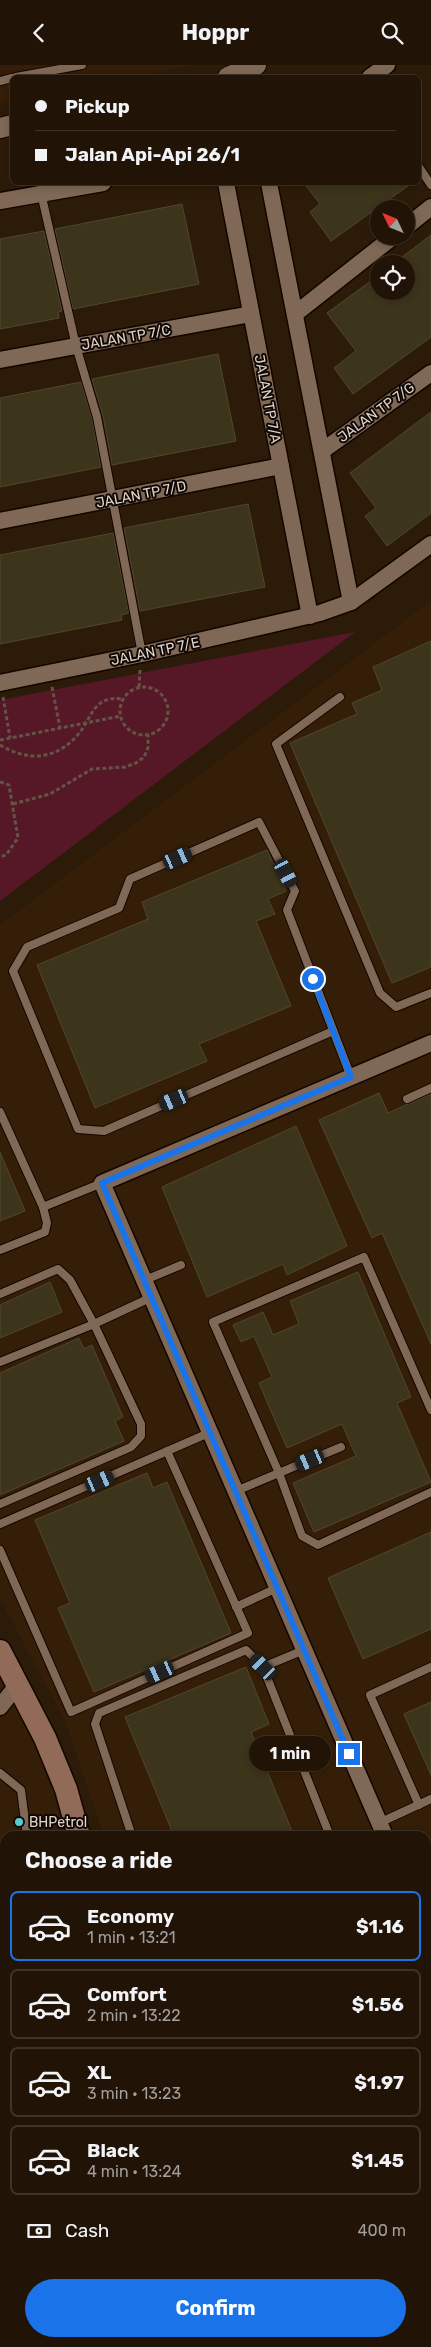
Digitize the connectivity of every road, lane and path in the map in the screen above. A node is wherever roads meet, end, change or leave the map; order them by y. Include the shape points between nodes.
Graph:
1 (79, 65) edge
2 (256, 65) edge
3 (387, 65) edge
4 (26, 75) edge
5 (233, 75) edge
6 (373, 75) edge
7 (421, 170) edge
8 (91, 185) edge
9 (226, 185) edge
10 (269, 185) edge
11 (431, 185) edge
12 (41, 193) junction
13 (0, 201) edge
14 (431, 207) edge
15 (415, 220) edge
16 (383, 245) edge
17 (251, 313) junction
18 (295, 314) junction
19 (76, 346) junction
20 (0, 360) edge
21 (431, 373) edge
22 (322, 451) junction
23 (281, 466) junction
24 (112, 500) junction
25 (0, 521) edge
26 (431, 544) edge
27 (351, 602) junction
28 (310, 616) junction
29 (142, 654) junction
30 (50, 673) junction
31 (1, 682) edge
32 (340, 697) dead end
33 (123, 699) junction
34 (121, 716) junction
35 (85, 723) junction
36 (60, 728) junction
37 (148, 735) junction
38 (10, 738) junction
39 (0, 740) edge
40 (0, 745) edge
41 (0, 782) edge
42 (13, 803) junction
43 (0, 857) edge
44 (431, 993) edge
45 (333, 1031) junction
46 (431, 1043) edge
47 (351, 1077) junction
48 (431, 1087) edge
49 (406, 1099) dead end
50 (0, 1112) edge
51 (102, 1183) junction
52 (43, 1207) junction
53 (0, 1250) edge
54 (181, 1265) dead end
55 (145, 1280) junction
56 (0, 1294) edge
57 (152, 1297) junction
58 (94, 1324) junction
59 (0, 1362) edge
60 (431, 1411) edge
61 (211, 1432) junction
62 (341, 1447) dead end
63 (167, 1451) junction
64 (279, 1473) junction
65 (236, 1491) junction
66 (431, 1492) edge
67 (0, 1504) edge
68 (0, 1524) edge
69 (0, 1550) edge
70 (277, 1587) junction
71 (236, 1607) junction
72 (304, 1650) junction
73 (0, 1651) edge
74 (263, 1667) junction
75 (431, 1667) edge
76 (18, 1684) junction
77 (0, 1707) edge
78 (0, 1773) edge
79 (431, 1799) edge
80 (419, 1805) junction
81 (382, 1829) edge
82 (26, 1831) edge
83 (78, 1831) edge
84 (130, 1831) edge
85 (328, 1831) edge

1 - 4 lane
2 - 5 street
3 - 6 street
7 - 11 lane
8 - 12 street
9 - 17 street, JALAN TP 7/A
10 - 18 street
12 - 13 street
12 - 19 lane
14 - 15 street
16 - 18 street
17 - 19 street, JALAN TP 7/C
17 - 23 street, JALAN TP 7/A
18 - 22 street
19 - 20 street, JALAN TP 7/C
19 - 24 lane via 96,417
21 - 22 street, JALAN TP 7/G
22 - 27 street
23 - 24 street, JALAN TP 7/D
23 - 28 street, JALAN TP 7/A
24 - 25 street, JALAN TP 7/D
24 - 29 lane
26 - 27 street, JALAN TP 7/E
27 - 28 street, JALAN TP 7/E
28 - 29 street, JALAN TP 7/E
29 - 30 street, JALAN TP 7/E
30 - 31 street, JALAN TP 7/E
30 - 36 path
31 - 38 path
32 - 44 lane via 276,744 380,993 396,1007
33 - 34 path
33 - 35 path via 115,697 102,702
33 - 37 path via 139,687 149,687 165,697 169,707 166,723
34 - 35 path
34 - 37 path via 130,731
35 - 36 path
35 - 40 path via 74,739 50,754 30,757
36 - 38 path
37 - 42 path via 148,748 136,763 126,767 92,769 50,794
38 - 39 path
41 - 42 path via 9,785
42 - 43 path via 18,838 6,855
45 - 45 lane via 104,1131 78,1129 13,971 27,947 119,908 130,879 259,822 296,891 287,910
45 - 47 lane
46 - 47 street
47 - 51 street
48 - 49 lane
50 - 52 lane
51 - 52 lane
51 - 55 street
52 - 53 lane via 46,1232
54 - 55 lane
55 - 57 street
56 - 58 lane via 58,1269 70,1280
57 - 58 lane
57 - 61 street
58 - 59 lane
58 - 67 lane via 141,1424 141,1436 131,1447
60 - 64 lane via 364,1257 213,1322
61 - 63 lane
61 - 65 street
62 - 64 lane
63 - 68 lane
63 - 71 lane
64 - 65 lane
64 - 66 lane via 302,1537 318,1545
65 - 70 street
69 - 71 lane via 71,1712 248,1633
70 - 71 lane
70 - 72 street
72 - 74 lane
72 - 81 street
73 - 76 main road
74 - 84 lane via 246,1650 99,1713 94,1724
74 - 85 lane
75 - 80 lane via 370,1695
76 - 77 street
76 - 83 main road via 66,1789
78 - 82 lane via 21,1790
79 - 80 lane
80 - 81 lane

